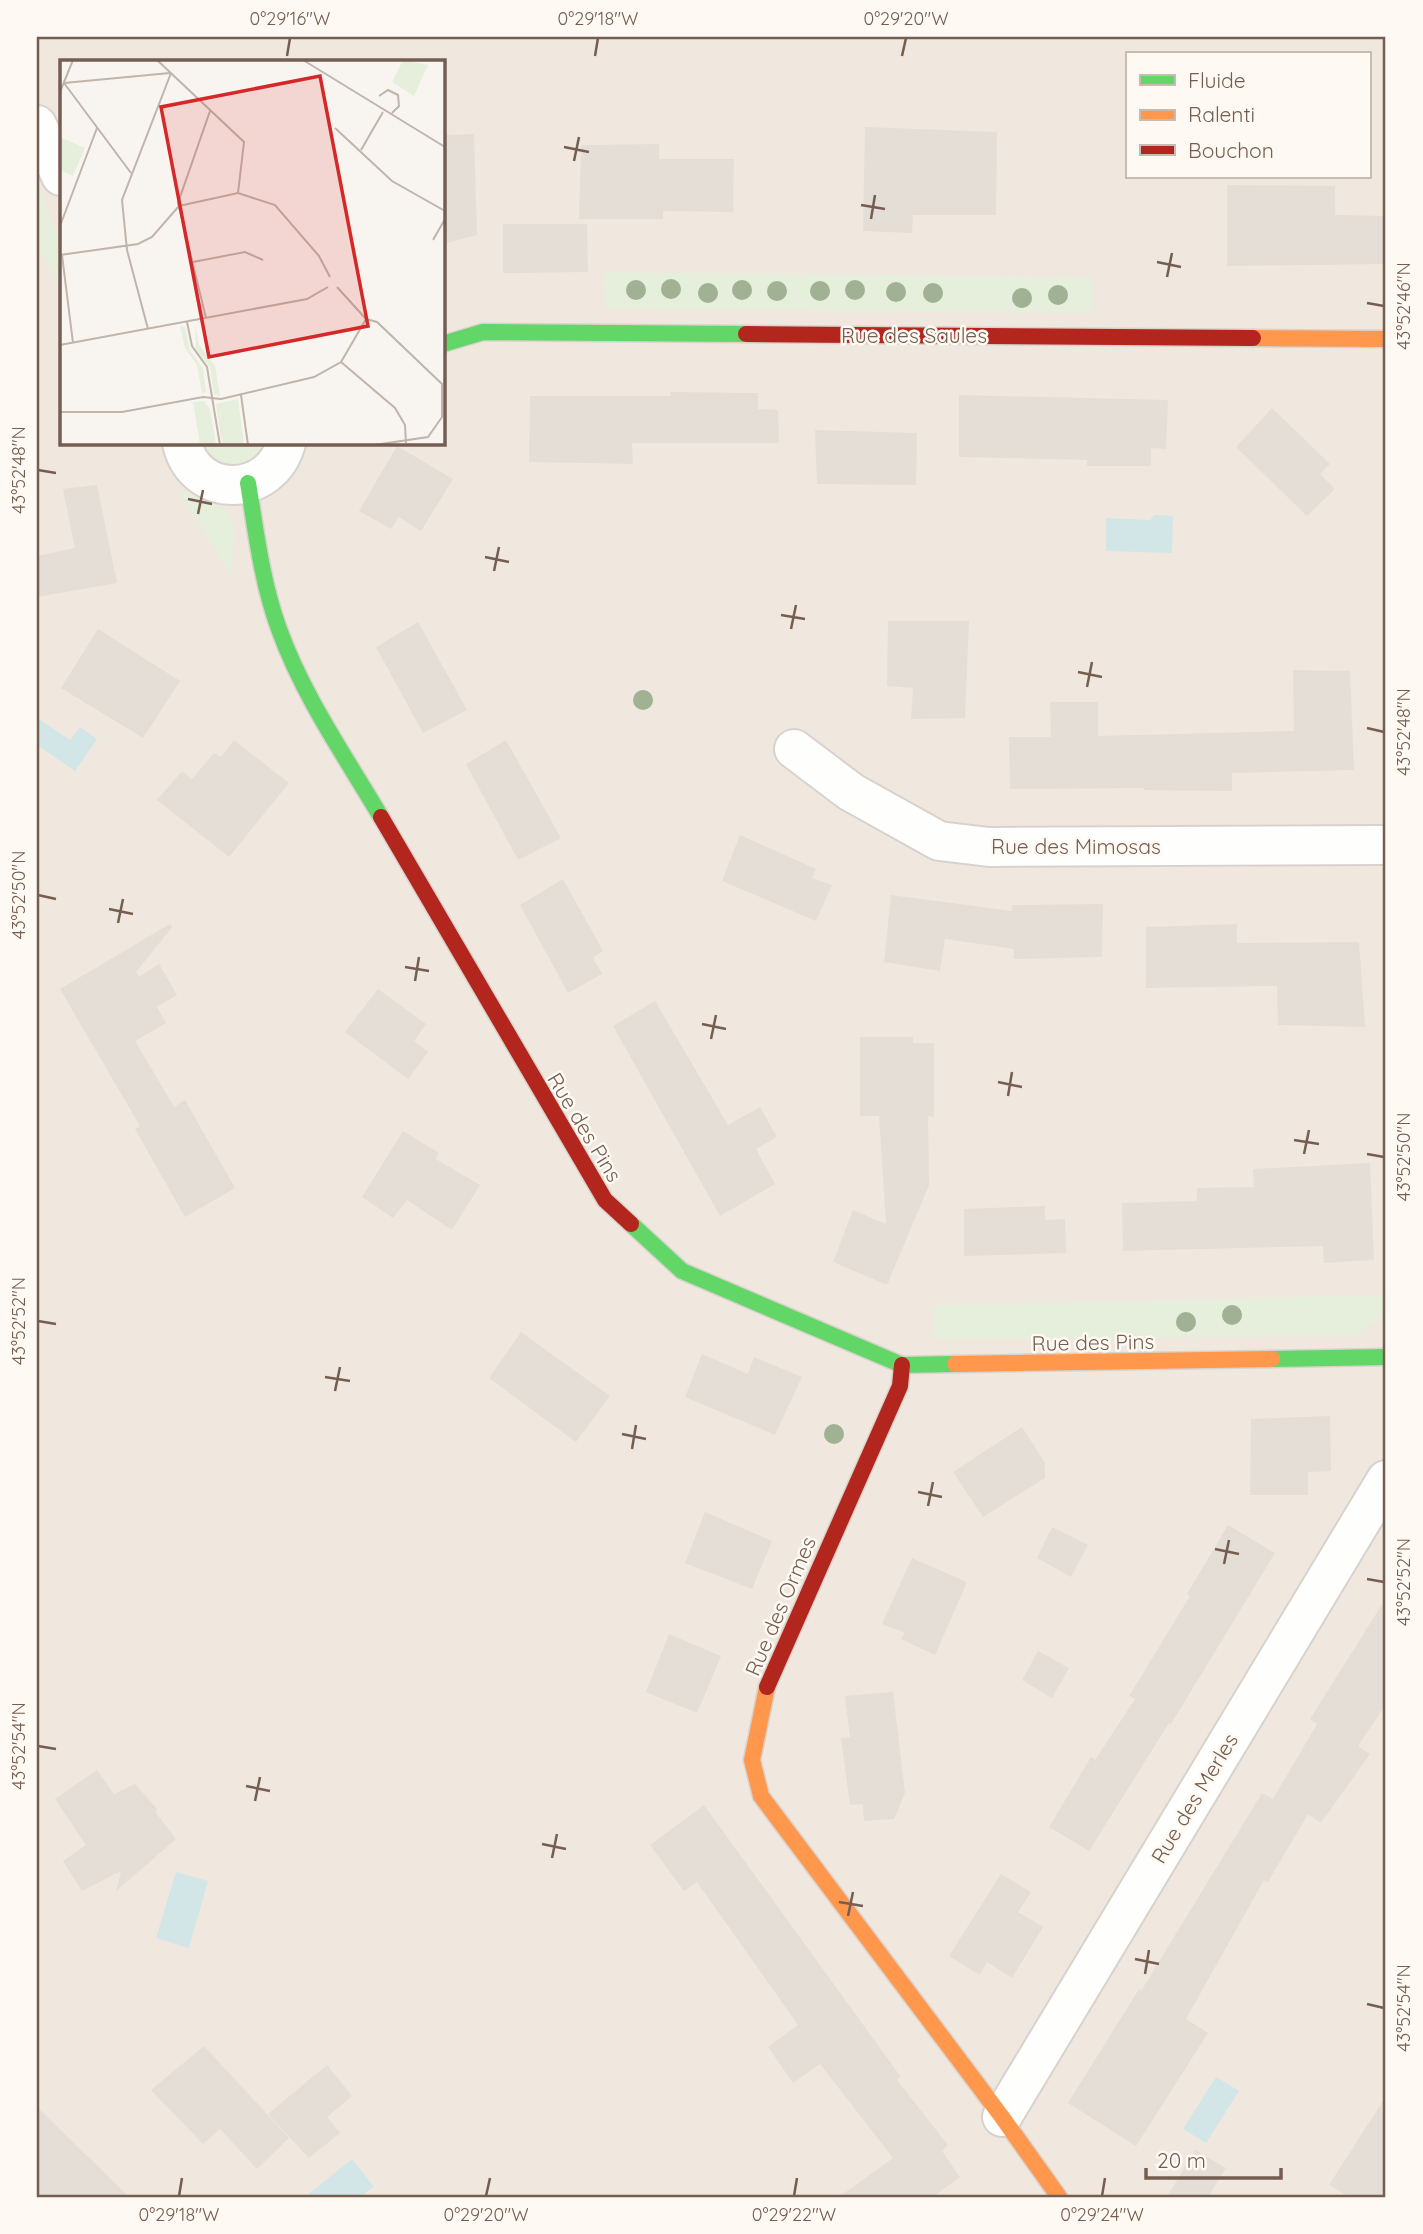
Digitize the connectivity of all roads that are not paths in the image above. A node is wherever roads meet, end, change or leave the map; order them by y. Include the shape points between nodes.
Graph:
1 (37, 125) edge
2 (60, 174) edge
3 (1386, 339) edge
4 (444, 344) edge
5 (182, 444) edge
6 (286, 444) edge
7 (248, 483) junction
8 (794, 749) dead end
9 (1386, 845) edge
10 (1386, 1357) edge
11 (902, 1365) junction
12 (1386, 1480) edge
13 (1002, 2117) junction
14 (1059, 2197) edge

1 - 2 street
3 - 4 street, Rue des Saules via 483,331
5 - 7 street via 200,474 215,482
6 - 7 street via 275,466
7 - 11 street, Rue des Pins via 264,576 279,629 306,688 605,1200 682,1270
8 - 9 street, Rue des Mimosas via 851,792 939,841 989,847
10 - 11 street, Rue des Pins
11 - 13 street, Rue des Ormes via 900,1386 767,1685 752,1760 761,1796
12 - 13 street, Rue des Merles
13 - 14 street, Rue des Ormes

